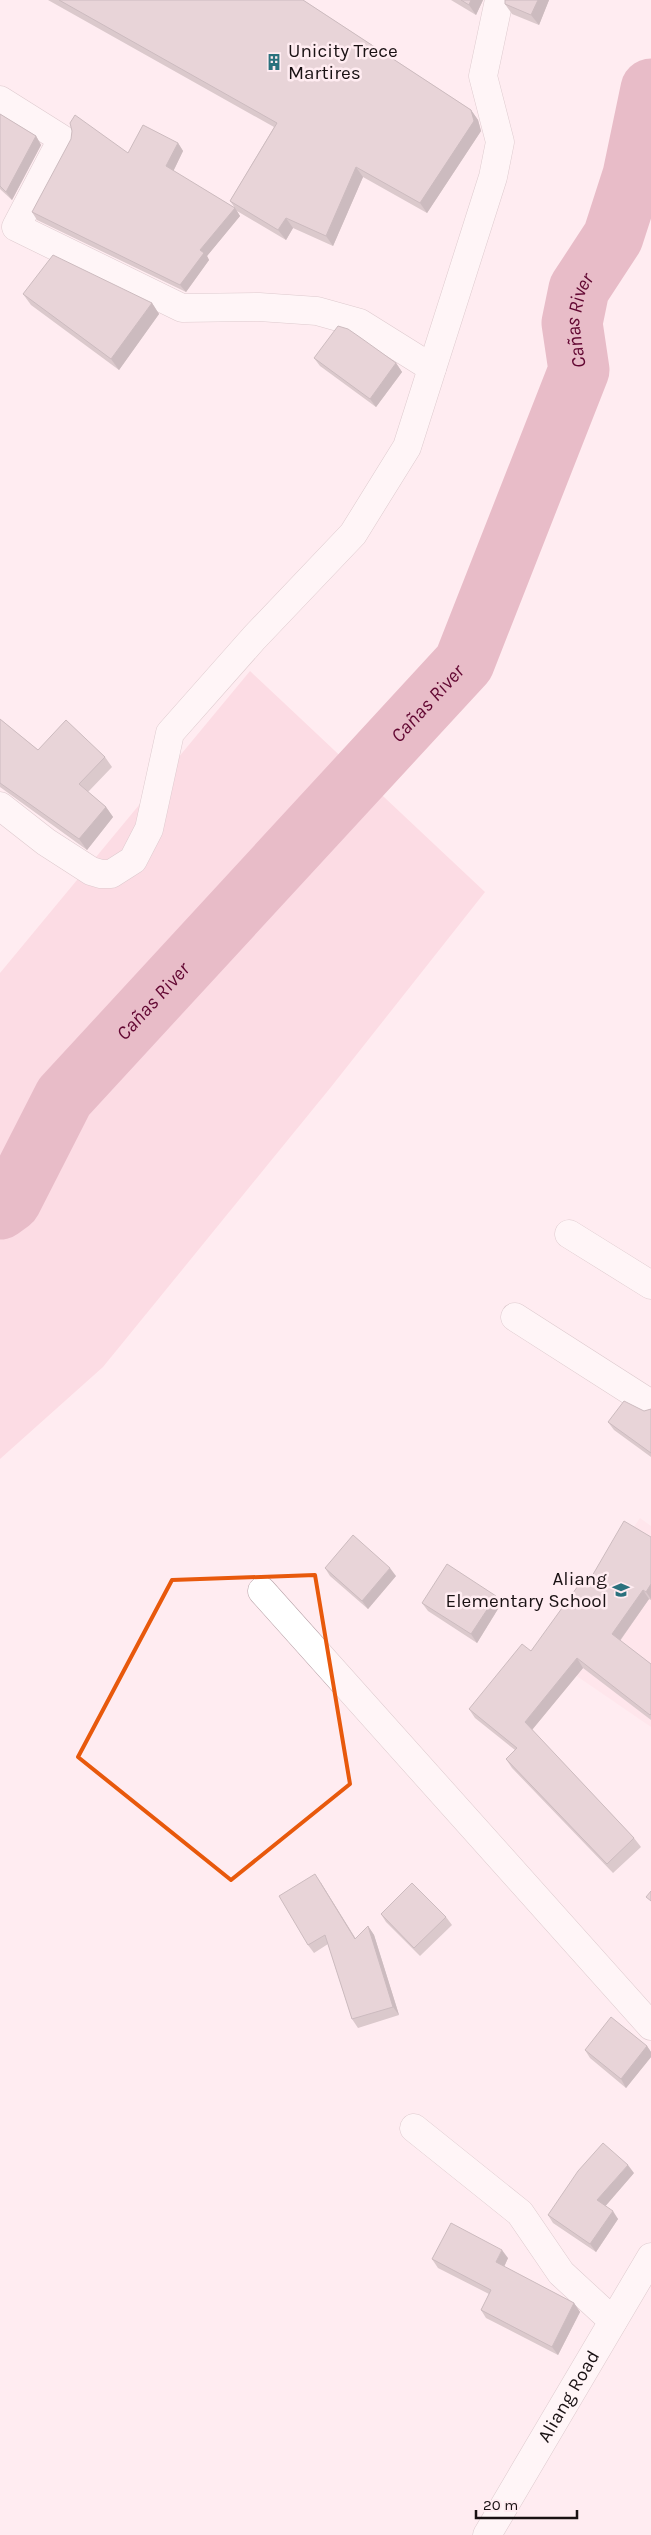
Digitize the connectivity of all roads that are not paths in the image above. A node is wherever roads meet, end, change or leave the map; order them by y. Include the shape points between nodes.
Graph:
1 (499, 0) edge
2 (0, 100) edge
3 (432, 368) junction
4 (0, 806) edge
5 (569, 1234) dead end
6 (651, 1286) edge
7 (515, 1317) dead end
8 (651, 1404) edge
9 (262, 1591) dead end
10 (651, 2026) edge
11 (414, 2128) dead end
12 (651, 2256) edge
13 (613, 2321) junction
14 (486, 2535) edge

1 - 3 street via 483,76 500,142 494,177
2 - 3 street via 62,140 16,227 182,308 259,307 317,311 360,323
3 - 4 street via 407,447 353,534 170,732 149,828 133,860 112,874 91,870 46,842
5 - 6 street
7 - 8 street
9 - 10 street
11 - 13 street via 520,2213 560,2273
12 - 13 street, Aliang Road
13 - 14 street, Aliang Road

